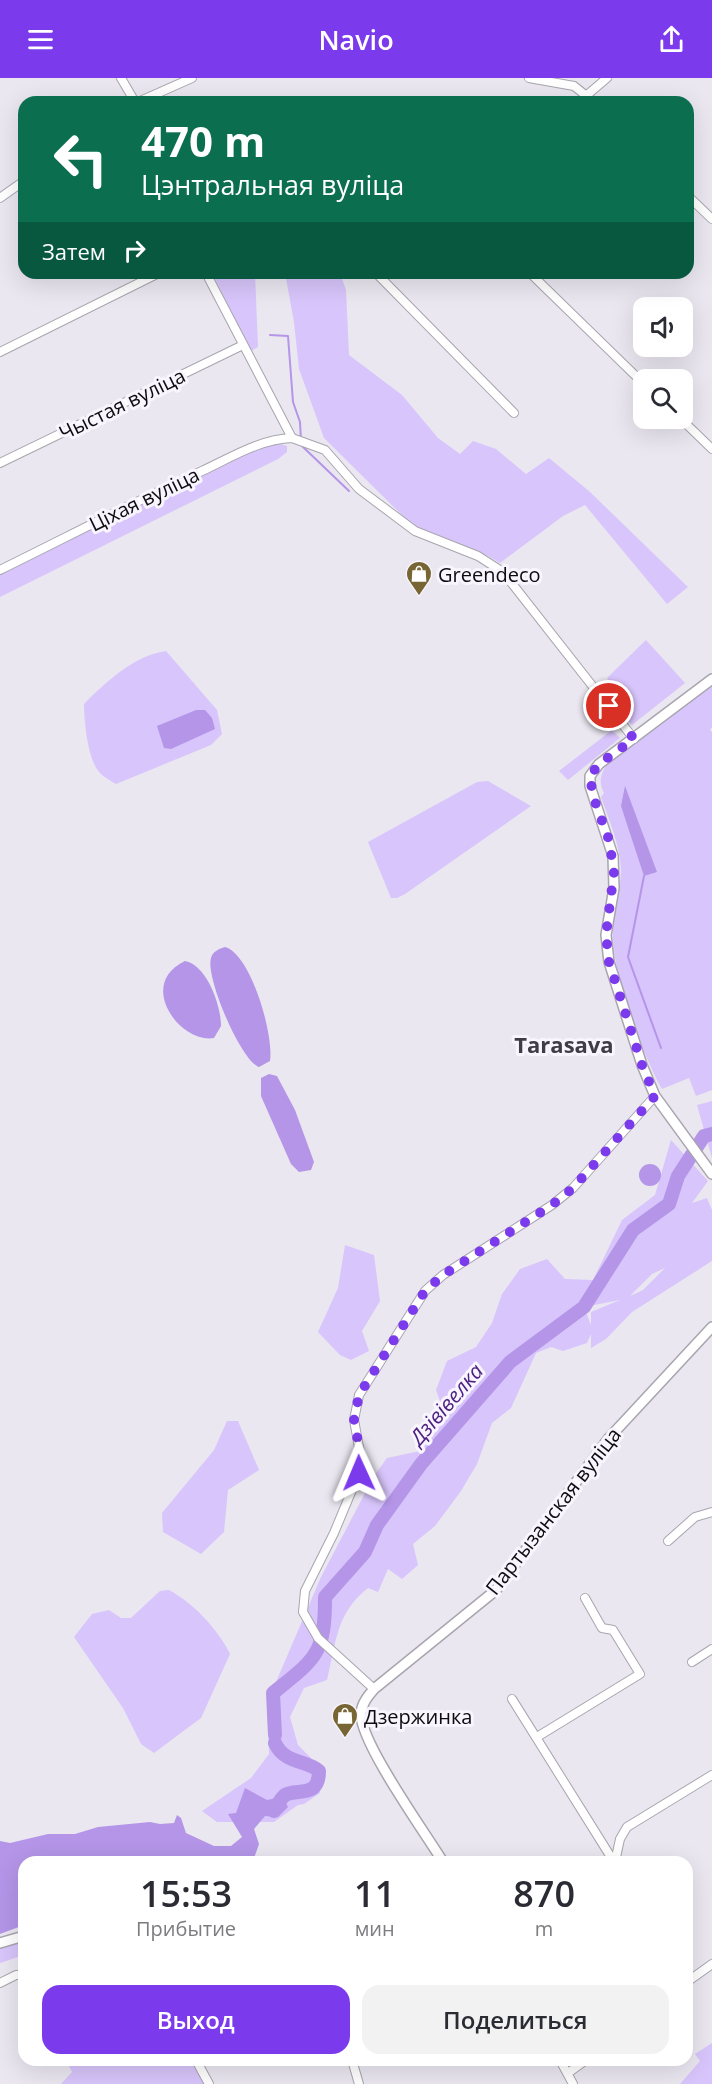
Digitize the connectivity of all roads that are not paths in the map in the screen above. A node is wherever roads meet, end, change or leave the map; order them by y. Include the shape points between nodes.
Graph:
1 (121, 78) edge
2 (192, 78) edge
3 (529, 78) edge
4 (607, 78) edge
5 (587, 95) joint
6 (132, 96) edge
7 (150, 96) edge
8 (18, 185) edge
9 (0, 198) edge
10 (694, 202) edge
11 (712, 219) edge
12 (147, 279) edge
13 (209, 279) edge
14 (381, 279) edge
15 (536, 279) edge
16 (243, 345) junction
17 (0, 352) edge
18 (633, 373) edge
19 (514, 412) dead end
20 (691, 429) edge
21 (292, 438) junction
22 (712, 449) edge
23 (0, 463) edge
24 (0, 570) edge
25 (712, 679) edge
26 (634, 739) junction
27 (655, 1096) junction
28 (712, 1174) edge
29 (712, 1327) edge
30 (712, 1512) edge
31 (668, 1541) dead end
32 (585, 1598) dead end
33 (712, 1648) edge
34 (692, 1662) dead end
35 (374, 1689) junction
36 (512, 1699) dead end
37 (537, 1737) junction
38 (712, 1775) edge
39 (439, 1856) edge
40 (610, 1856) edge
41 (616, 1856) edge
42 (18, 1938) edge
43 (0, 1943) edge
44 (712, 1964) edge
45 (693, 1974) edge
46 (18, 1975) edge
47 (0, 1983) edge
48 (199, 2066) edge
49 (354, 2066) edge
50 (564, 2066) edge
51 (578, 2066) edge
52 (568, 2073) junction
53 (209, 2084) edge
54 (359, 2084) edge
55 (573, 2084) edge

1 - 6 street
2 - 7 street
3 - 5 street via 574,86
4 - 5 street
8 - 9 street
10 - 11 street
12 - 17 street
13 - 16 street
14 - 19 street
15 - 18 street
16 - 21 street
16 - 23 street, Чыстая вуліца
20 - 22 street
21 - 24 street, Ціхая вуліца via 277,439 241,453
21 - 26 street via 325,450 359,489 415,531 478,556 503,572
25 - 26 street
26 - 27 street via 599,764 590,776 590,786 614,864 606,935 609,962
27 - 28 street
27 - 35 street via 573,1188 425,1291 359,1395 354,1420 361,1458 359,1473 305,1591 303,1612 321,1641
29 - 35 street, Партызанская вуліца via 608,1439 496,1590
30 - 31 street via 695,1517
32 - 37 street via 602,1628 613,1630 640,1674
33 - 34 street
35 - 39 street, Партызанская вуліца via 361,1714 372,1746
36 - 37 street
37 - 40 street
38 - 41 street via 627,1827
42 - 43 street
44 - 45 street
46 - 47 street
48 - 53 street
49 - 54 street
50 - 52 street
51 - 52 street
52 - 55 street

